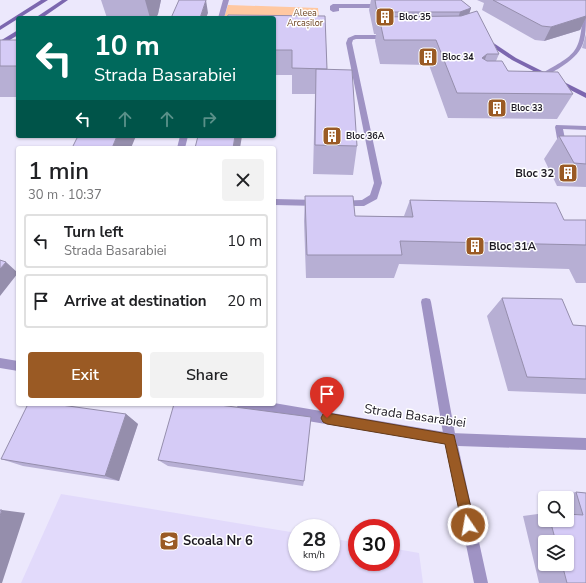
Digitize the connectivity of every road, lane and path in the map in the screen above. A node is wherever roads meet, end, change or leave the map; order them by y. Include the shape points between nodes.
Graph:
1 (45, 0) edge
2 (65, 0) edge
3 (226, 0) edge
4 (332, 6) dead end
5 (386, 6) edge
6 (586, 11) edge
7 (586, 15) edge
8 (19, 16) edge
9 (41, 16) edge
10 (222, 16) edge
11 (16, 18) edge
12 (0, 28) edge
13 (16, 33) edge
14 (479, 36) edge
15 (393, 37) edge
16 (0, 44) edge
17 (543, 75) junction
18 (530, 78) edge
19 (586, 96) edge
20 (586, 128) edge
21 (562, 144) edge
22 (276, 202) edge
23 (426, 302) dead end
24 (0, 363) edge
25 (16, 366) edge
26 (259, 406) edge
27 (450, 439) junction
28 (586, 444) edge
29 (481, 583) edge

1 - 8 main road
2 - 9 main road
3 - 10 street
4 - 5 street via 333,10 337,10 336,6
6 - 7 street
7 - 17 street via 584,44 580,52
11 - 12 main road
13 - 16 main road
14 - 17 main road
15 - 22 street via 355,37 349,43 378,183 374,197 364,203
17 - 18 street
17 - 19 main road
20 - 21 street via 559,126
23 - 27 street
24 - 25 street
26 - 27 street, Strada Basarabiei
27 - 28 street, Strada Basarabiei
27 - 29 street

